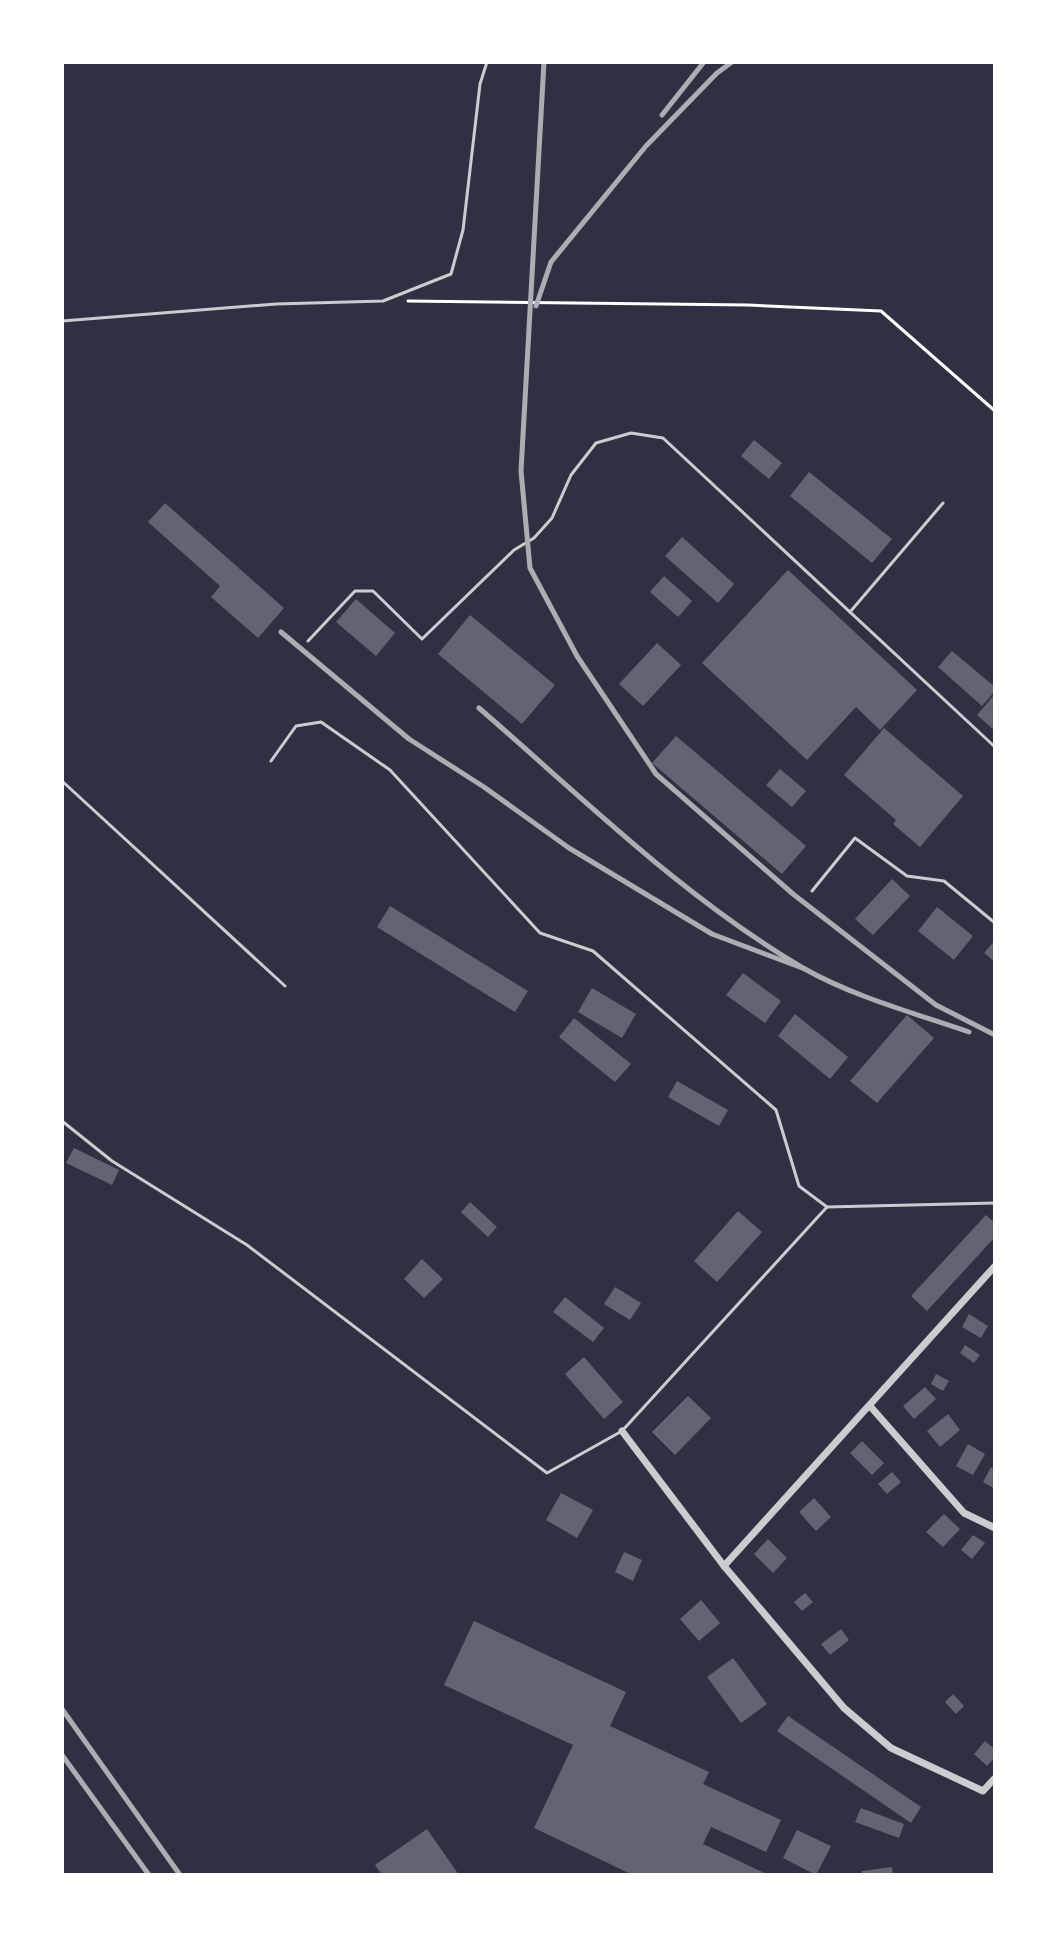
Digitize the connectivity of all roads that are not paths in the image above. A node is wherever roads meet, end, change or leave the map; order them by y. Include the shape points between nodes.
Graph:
1 (487, 62) edge
2 (62, 321) edge
3 (943, 503) dead end
4 (850, 612) junction
5 (308, 641) dead end
6 (995, 747) edge
7 (271, 761) dead end
8 (62, 781) edge
9 (812, 891) dead end
10 (995, 923) edge
11 (285, 986) dead end
12 (62, 1121) edge
13 (995, 1203) edge
14 (827, 1207) junction
15 (995, 1266) edge
16 (870, 1406) junction
17 (622, 1431) junction
18 (995, 1528) edge
19 (724, 1566) junction
20 (995, 1778) edge

1 - 2 lane via 463,230 451,274 383,301
3 - 4 lane
4 - 5 lane via 663,438 631,433 596,443 571,475 552,518 422,639 373,591 355,591
4 - 6 lane
7 - 14 lane via 296,726 321,722 390,770 540,933 593,951 776,1110 799,1186
8 - 11 lane
9 - 10 lane via 855,838 907,876 944,881
12 - 17 lane via 112,1161 247,1245 547,1473
13 - 14 lane
14 - 17 lane
15 - 16 street
16 - 18 street via 964,1513
16 - 19 street
17 - 19 street
19 - 20 street via 844,1708 891,1748 983,1791

